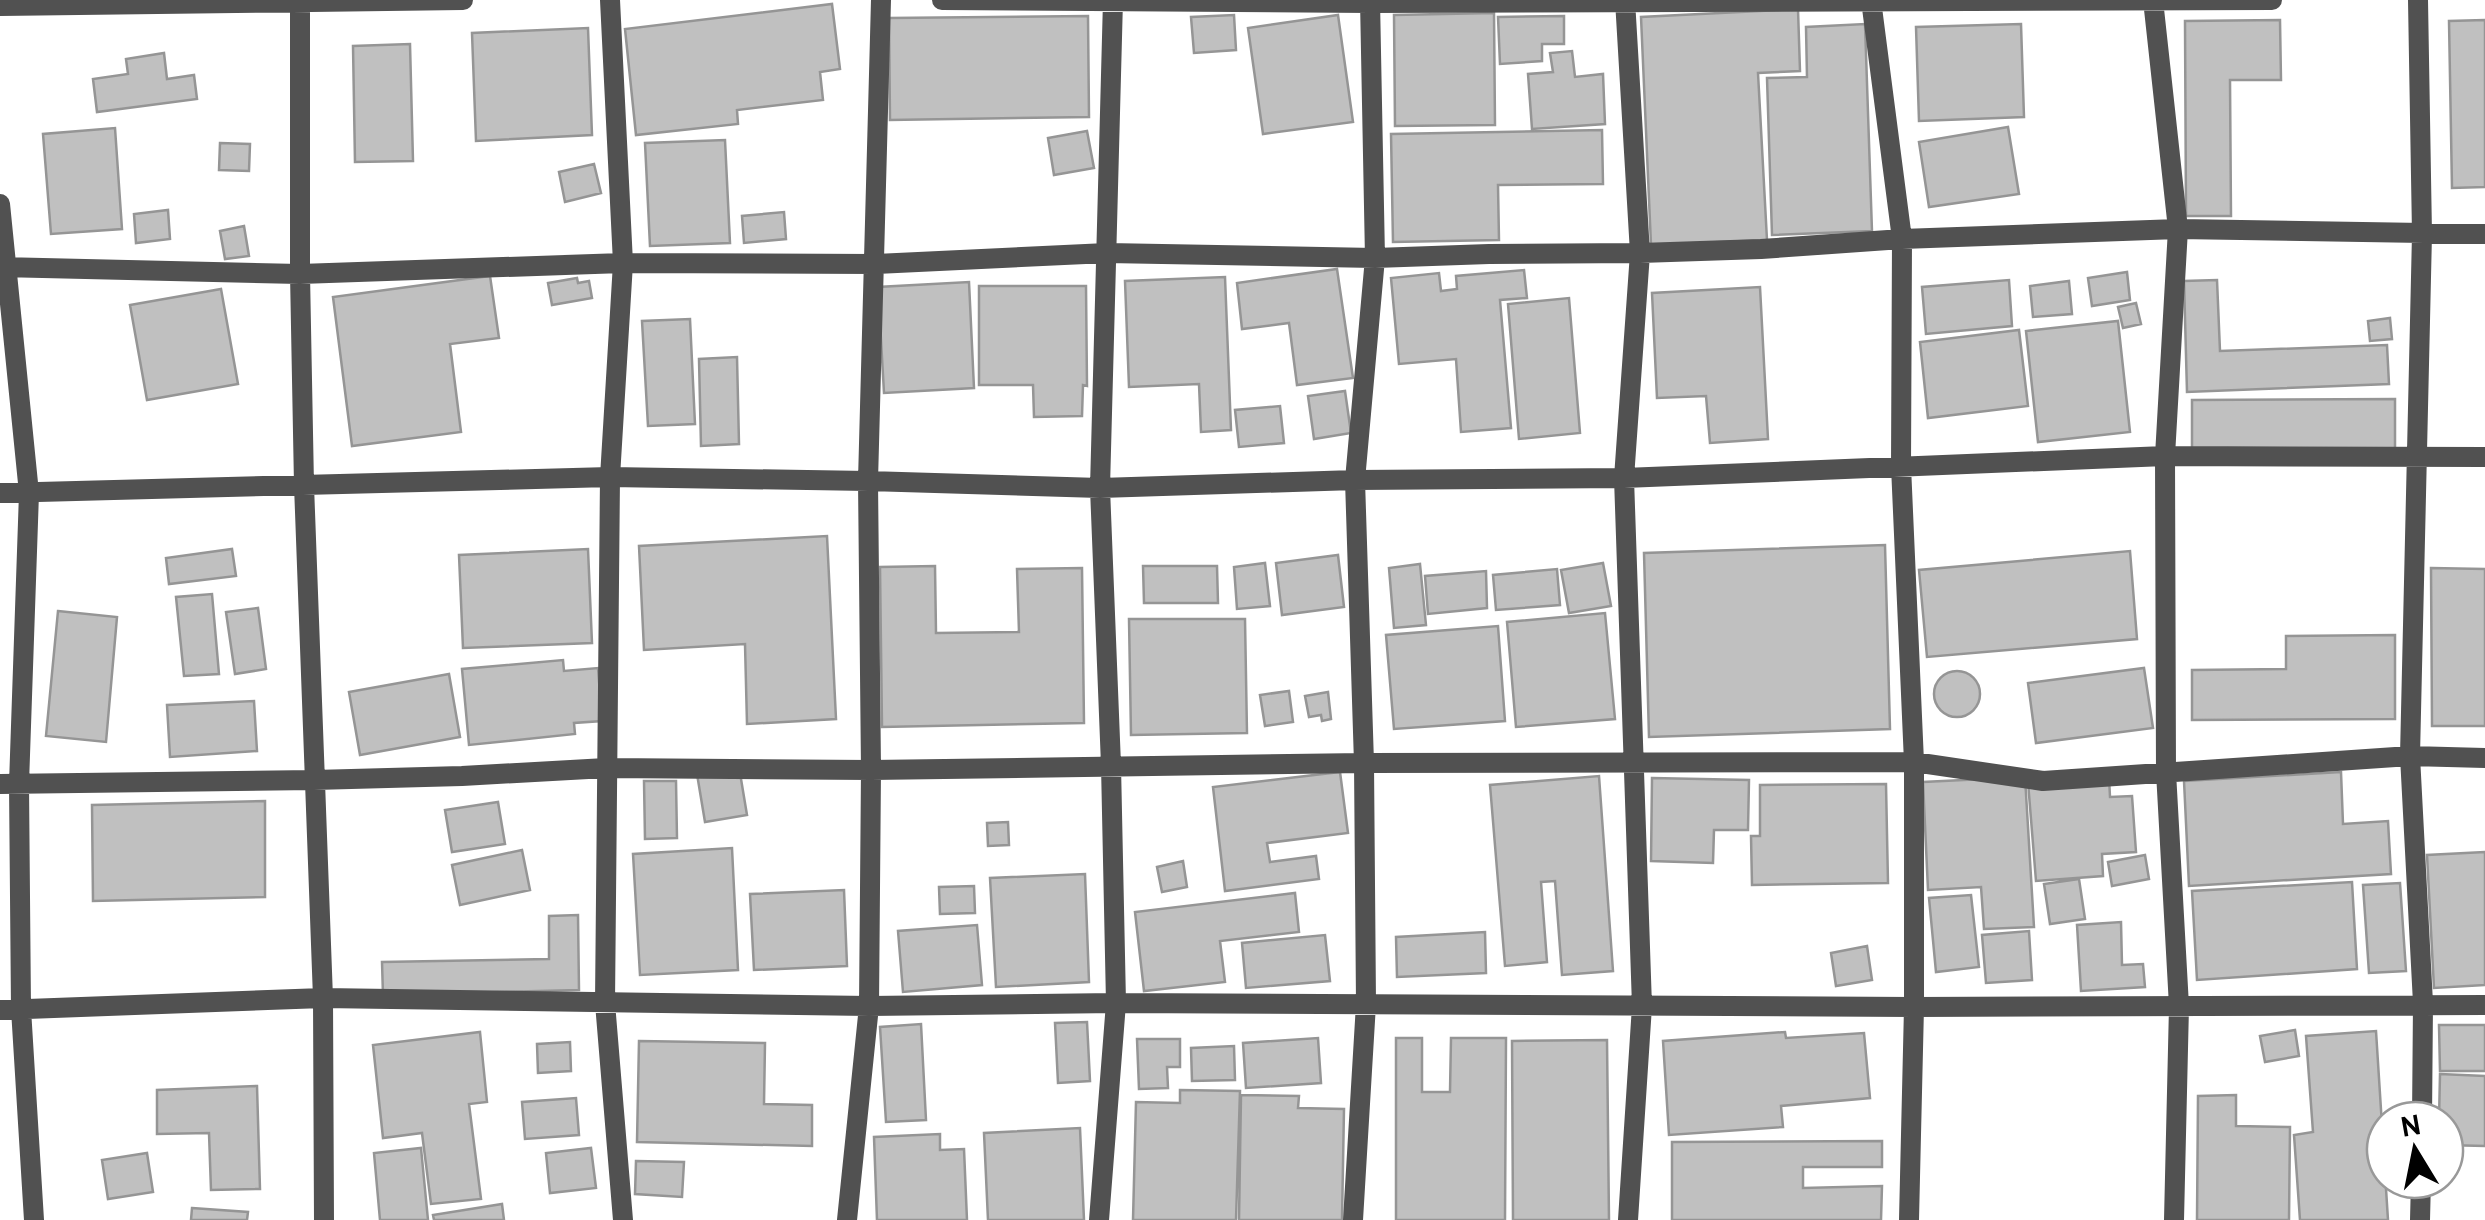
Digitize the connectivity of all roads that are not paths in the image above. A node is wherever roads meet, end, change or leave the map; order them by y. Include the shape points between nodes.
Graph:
1 (463, 0) edge
2 (610, 0) edge
3 (881, 0) edge
4 (942, 0) edge
5 (1871, 0) edge
6 (2153, 0) edge
7 (2272, 0) edge
8 (2418, 0) edge
9 (300, 1) edge
10 (1113, 1) edge
11 (1624, 1) edge
12 (1370, 2) edge
13 (0, 6) edge
14 (0, 204) edge
15 (2178, 229) junction
16 (2422, 234) junction
17 (2485, 234) edge
18 (1902, 240) junction
19 (1106, 253) junction
20 (1640, 254) junction
21 (1375, 258) junction
22 (623, 263) junction
23 (876, 264) junction
24 (3, 267) edge
25 (300, 274) junction
26 (2165, 456) junction
27 (2418, 456) junction
28 (2485, 457) edge
29 (1901, 466) junction
30 (610, 477) junction
31 (1624, 478) junction
32 (1354, 480) junction
33 (868, 481) junction
34 (304, 485) junction
35 (1100, 488) junction
36 (0, 493) edge
37 (30, 493) junction
38 (2410, 756) junction
39 (2485, 758) edge
40 (1914, 762) junction
41 (1364, 763) junction
42 (1635, 763) junction
43 (1112, 766) junction
44 (606, 768) junction
45 (871, 770) junction
46 (2166, 772) junction
47 (314, 780) junction
48 (10, 784) edge
49 (323, 998) junction
50 (605, 1002) junction
51 (1116, 1004) junction
52 (1366, 1004) junction
53 (2423, 1004) junction
54 (2485, 1004) edge
55 (869, 1006) junction
56 (1642, 1006) junction
57 (2179, 1006) junction
58 (1914, 1007) junction
59 (11, 1010) edge
60 (2422, 1100) edge
61 (34, 1220) edge
62 (324, 1220) edge
63 (623, 1220) edge
64 (847, 1220) edge
65 (1099, 1220) edge
66 (1353, 1220) edge
67 (1628, 1220) edge
68 (1909, 1220) edge
69 (2174, 1220) edge

1 - 9 street
2 - 22 street
3 - 23 street
4 - 10 street
5 - 6 street
5 - 11 street
5 - 18 street
6 - 7 street
6 - 15 street
8 - 16 street
9 - 13 street
9 - 25 street
10 - 12 street
10 - 19 street
11 - 12 street
11 - 20 street
12 - 21 street
14 - 24 street
15 - 16 street
15 - 18 street
15 - 26 street
16 - 17 street
16 - 27 street
18 - 20 street
18 - 29 street
19 - 21 street
19 - 23 street
19 - 35 street
20 - 21 street
20 - 31 street
21 - 32 street
22 - 23 street
22 - 25 street
22 - 30 street
23 - 33 street
24 - 25 street
24 - 37 street
25 - 34 street
26 - 27 street
26 - 29 street
26 - 46 street
27 - 28 street
27 - 38 street
29 - 31 street
29 - 40 street
30 - 33 street
30 - 34 street
30 - 44 street
31 - 32 street
31 - 42 street
32 - 35 street
32 - 41 street
33 - 35 street
33 - 45 street
34 - 37 street
34 - 47 street
35 - 43 street
36 - 37 street
37 - 48 street
38 - 39 street
38 - 46 street
38 - 53 street
40 - 42 street
40 - 46 street via 2043,781
40 - 58 street
41 - 42 street
41 - 43 street
41 - 52 street
42 - 56 street
43 - 45 street
43 - 51 street
44 - 45 street
44 - 47 street
44 - 50 street
45 - 55 street
46 - 57 street
47 - 48 street
47 - 49 street
48 - 59 street
49 - 50 street
49 - 59 street
49 - 62 street
50 - 55 street
50 - 63 street
51 - 52 street
51 - 55 street
51 - 65 street
52 - 56 street
52 - 66 street
53 - 54 street
53 - 57 street
53 - 60 street
55 - 64 street
56 - 58 street
56 - 67 street
57 - 58 street
57 - 69 street
58 - 68 street
59 - 61 street

